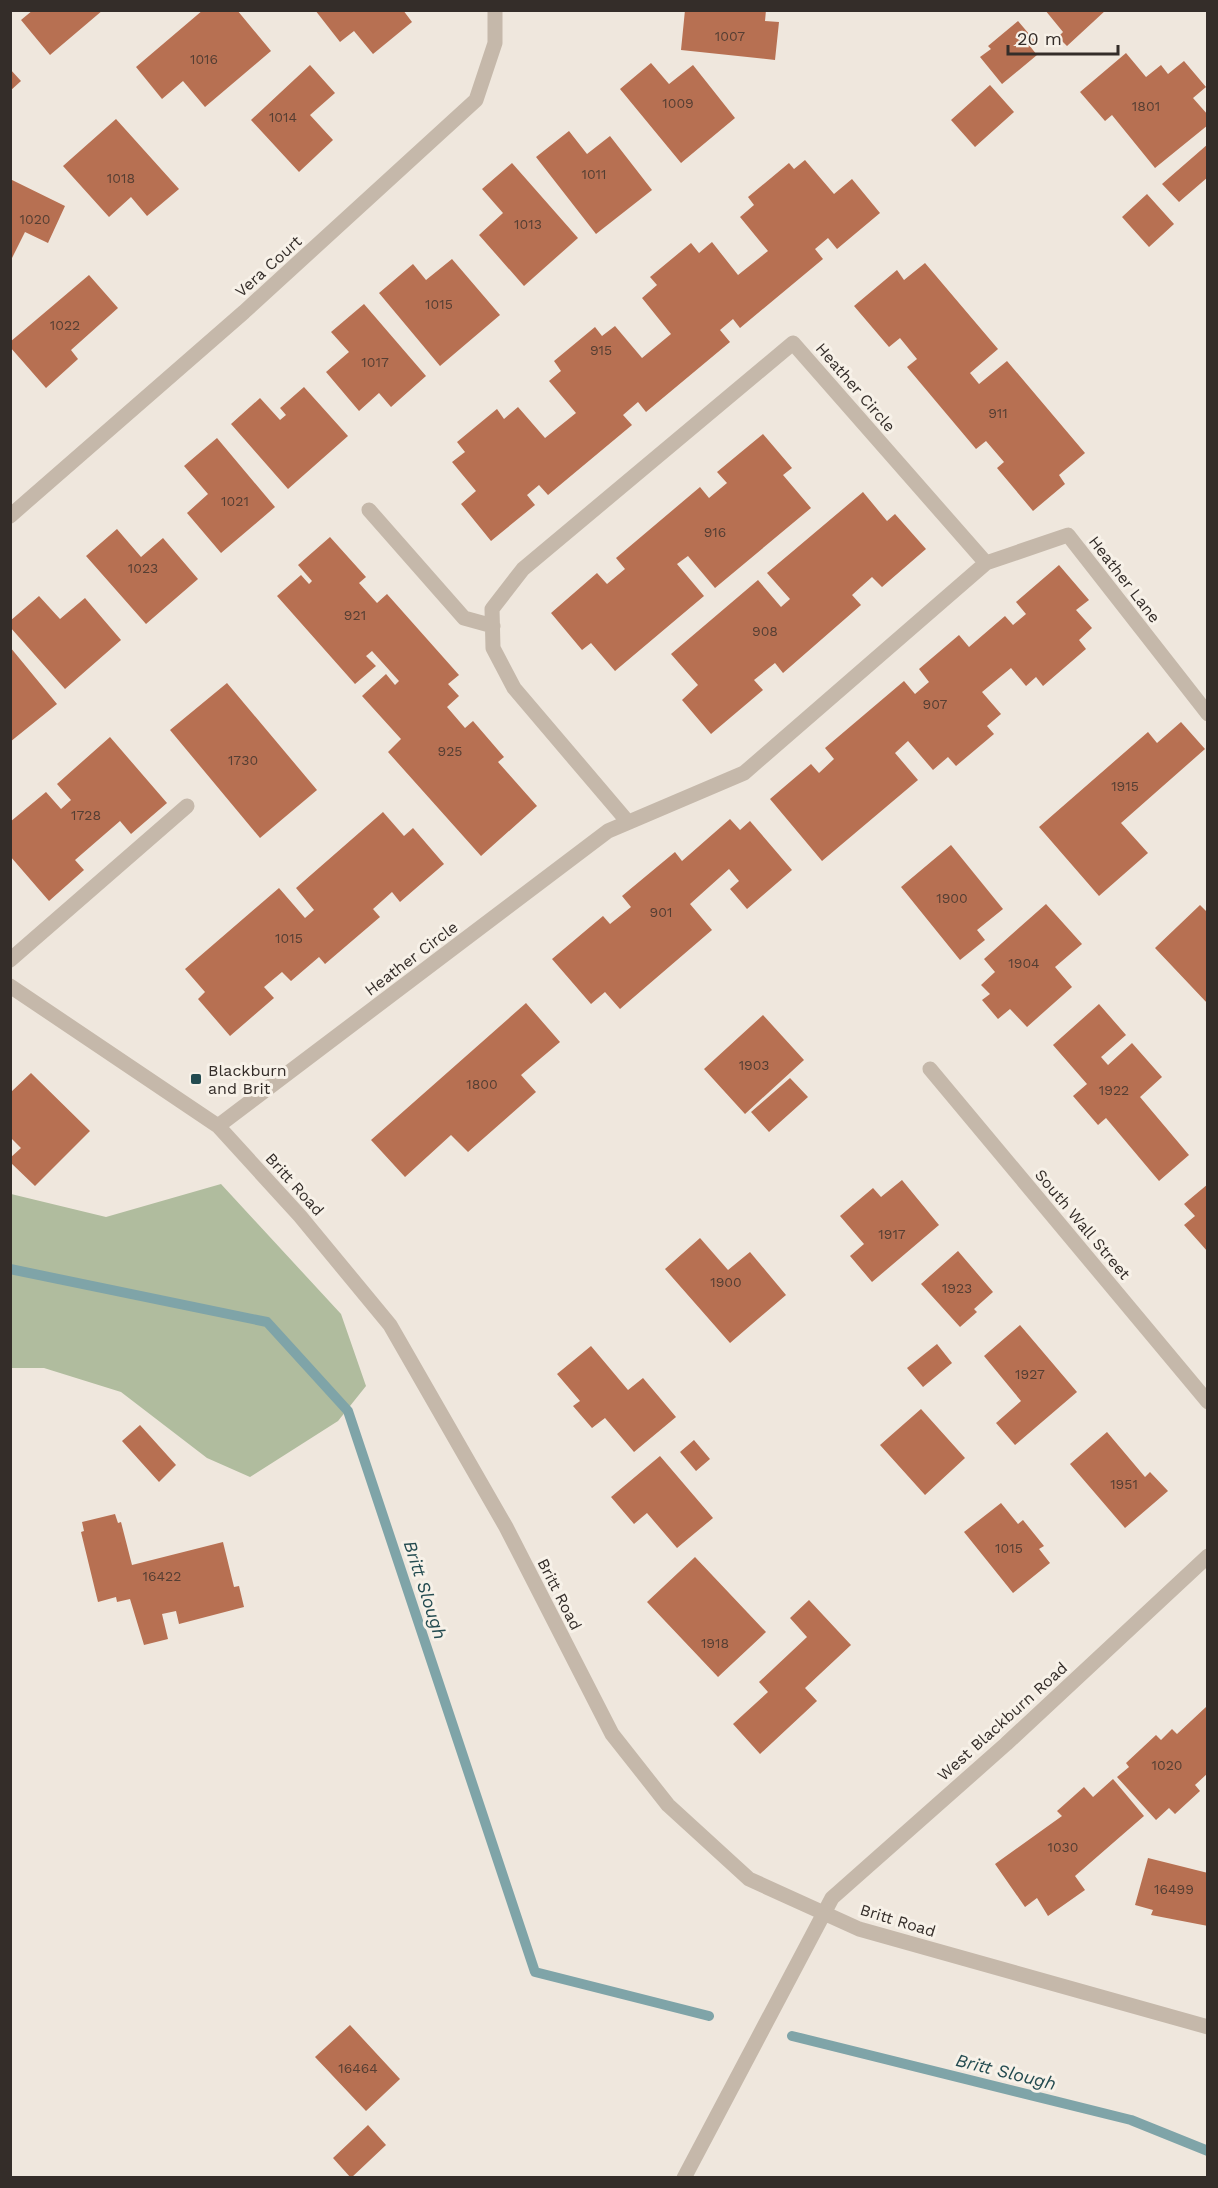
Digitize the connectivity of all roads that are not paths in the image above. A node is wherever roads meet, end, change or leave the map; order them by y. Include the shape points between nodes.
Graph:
1 (495, 10) edge
2 (369, 510) dead end
3 (10, 516) edge
4 (986, 563) junction
5 (493, 626) junction
6 (1208, 714) edge
7 (187, 806) dead end
8 (628, 822) junction
9 (10, 960) edge
10 (10, 986) edge
11 (930, 1069) dead end
12 (218, 1126) junction
13 (1208, 1402) edge
14 (1208, 1556) edge
15 (824, 1913) junction
16 (1208, 2027) edge
17 (684, 2178) edge

1 - 3 street, Vera Court via 495,43 476,100 244,312
2 - 5 street via 464,618
4 - 5 street, Heather Circle via 793,343 523,569 492,609
4 - 6 street, Heather Lane via 1068,535
4 - 8 street, Heather Circle via 744,773
5 - 8 street, Heather Circle via 494,648 514,688
7 - 9 street
8 - 12 street, Heather Circle via 608,831
10 - 12 street, Britt Road
11 - 13 street, South Wall Street
12 - 15 street, Britt Road via 300,1216 390,1325 506,1527 612,1734 668,1805 749,1879
14 - 15 street, West Blackburn Road via 1006,1744 832,1898
15 - 16 street, Britt Road via 859,1929
15 - 17 street, West Blackburn Road

